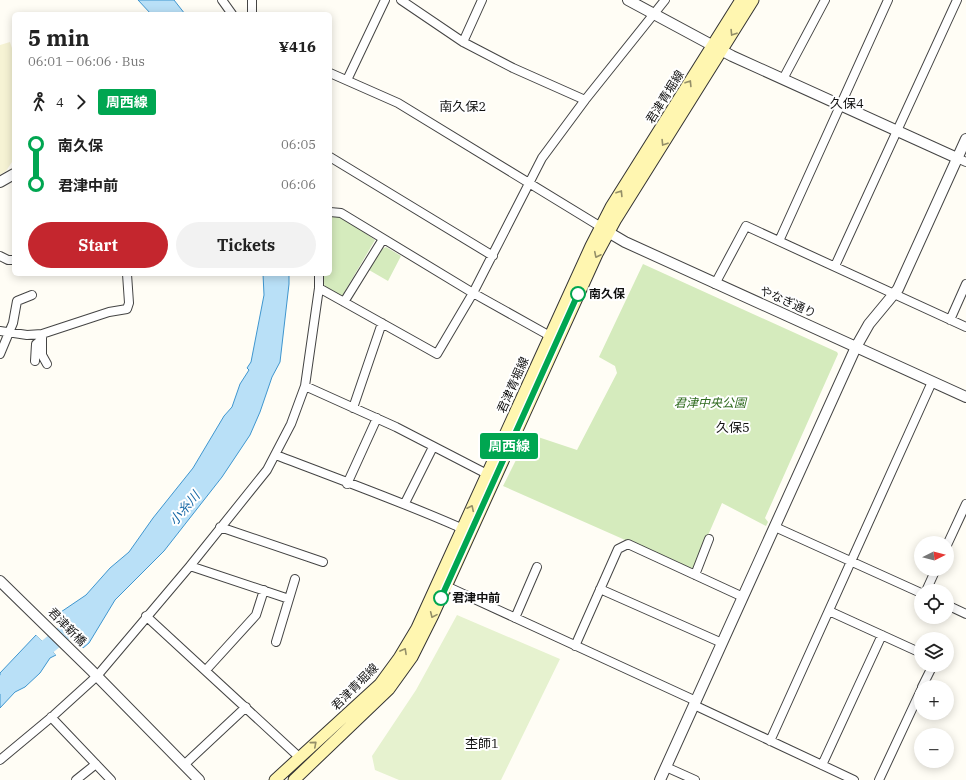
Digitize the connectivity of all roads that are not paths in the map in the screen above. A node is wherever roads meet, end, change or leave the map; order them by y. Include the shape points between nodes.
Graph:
1 (222, 0) edge
2 (252, 0) edge
3 (385, 0) edge
4 (401, 0) edge
5 (482, 0) edge
6 (628, 0) edge
7 (665, 0) edge
8 (741, 0) edge
9 (753, 0) edge
10 (825, 0) edge
11 (888, 0) edge
12 (957, 0) edge
13 (231, 12) edge
14 (252, 12) edge
15 (655, 14) junction
16 (463, 42) junction
17 (717, 48) junction
18 (332, 73) edge
19 (783, 79) junction
20 (347, 80) junction
21 (585, 100) junction
22 (840, 105) junction
23 (896, 131) junction
24 (966, 139) edge
25 (332, 158) edge
26 (962, 160) edge
27 (12, 175) edge
28 (0, 182) edge
29 (530, 184) junction
30 (332, 212) edge
31 (605, 230) junction
32 (383, 239) junction
33 (779, 241) junction
34 (0, 256) edge
35 (492, 256) junction
36 (12, 260) edge
37 (835, 266) junction
38 (127, 276) edge
39 (319, 276) edge
40 (716, 284) junction
41 (966, 284) edge
42 (319, 288) junction
43 (473, 293) junction
44 (895, 293) junction
45 (32, 296) dead end
46 (344, 302) junction
47 (950, 320) junction
48 (382, 323) junction
49 (966, 327) edge
50 (0, 332) edge
51 (10, 333) junction
52 (550, 336) junction
53 (42, 337) junction
54 (856, 347) junction
55 (0, 354) edge
56 (35, 361) dead end
57 (47, 364) dead end
58 (932, 382) junction
59 (306, 386) junction
60 (966, 397) edge
61 (353, 408) junction
62 (377, 418) junction
63 (433, 447) junction
64 (276, 455) junction
65 (487, 474) junction
66 (347, 484) junction
67 (405, 503) junction
68 (966, 504) edge
69 (775, 526) junction
70 (220, 527) junction
71 (461, 528) junction
72 (951, 536) edge
73 (709, 539) dead end
74 (851, 561) junction
75 (323, 562) dead end
76 (190, 566) junction
77 (537, 567) dead end
78 (695, 575) junction
79 (295, 579) dead end
80 (0, 581) edge
81 (446, 586) junction
82 (264, 590) junction
83 (600, 590) junction
84 (914, 590) edge
85 (743, 597) junction
86 (289, 599) junction
87 (954, 608) edge
88 (829, 611) junction
89 (966, 614) edge
90 (146, 616) junction
91 (515, 618) junction
92 (882, 635) junction
93 (276, 642) dead end
94 (722, 643) junction
95 (575, 646) junction
96 (914, 650) edge
97 (206, 670) junction
98 (94, 673) junction
99 (695, 703) junction
100 (914, 705) edge
101 (246, 707) junction
102 (51, 717) junction
103 (770, 741) junction
104 (299, 757) junction
105 (0, 760) edge
106 (96, 764) junction
107 (184, 765) junction
108 (822, 765) junction
109 (666, 767) junction
110 (840, 777) edge
111 (76, 780) edge
112 (111, 780) edge
113 (199, 780) edge
114 (275, 780) edge
115 (294, 780) edge
116 (660, 780) edge
117 (695, 780) edge
118 (854, 780) edge
119 (879, 780) edge

1 - 13 street
2 - 14 street
3 - 20 street
4 - 16 street
5 - 16 street
6 - 15 street
7 - 15 street
8 - 17 main road, 君津青堀線
9 -> 17 main road, 君津青堀線
10 - 19 street
11 - 22 street
12 - 23 street
15 - 17 street
15 - 21 street
16 - 21 street via 513,68
17 - 19 street
17 - 31 main road, 君津青堀線
18 - 20 street
19 - 22 street
20 - 29 street via 398,102
21 - 29 street via 542,158
22 - 23 street
22 - 33 street
23 - 26 street
23 - 37 street
24 - 26 street
25 - 35 street
26 - 44 street
27 - 28 street
29 - 31 street
29 - 35 street
30 - 32 street via 341,213
31 - 40 street, やなぎ通り via 625,242
31 - 52 main road, 君津青堀線
31 -> 81 main road, 君津青堀線
32 - 43 street
32 - 46 street
33 - 37 street
33 - 40 street via 746,226
34 - 36 street
35 - 43 street
37 - 44 street
38 - 53 street via 127,309 109,312
39 - 42 street
40 - 54 street, やなぎ通り
41 - 47 street
42 - 46 street
42 - 59 street
43 - 48 street via 437,354
43 - 52 street
44 - 47 street
44 - 54 street via 869,324
45 - 51 street via 17,301
46 - 48 street
47 - 49 street
48 - 61 street
50 - 51 street
51 - 53 street
51 - 55 street
52 - 65 main road, 君津青堀線
53 - 56 street via 36,344
53 - 57 street via 42,355
54 - 58 street, やなぎ通り
54 - 69 street
58 - 60 street, やなぎ通り
58 - 74 street
59 - 61 street
59 - 64 street
61 - 62 street
62 - 63 street
62 - 66 street
63 - 65 street
63 - 67 street
64 - 66 street
64 - 70 street via 258,482
71 -> 65 main road, 君津青堀線
66 - 67 street
67 - 71 street
68 - 72 street
69 - 74 street
69 - 85 street
70 - 75 street
70 - 76 street
104 -> 71 main road, 君津青堀線 via 380,684 400,658 417,628
73 - 78 street
74 - 84 street
74 - 88 street
76 - 82 street
76 - 90 street
77 - 91 street
78 - 83 street via 628,544 618,549
78 - 85 street
79 - 86 street
80 - 98 street, 君津新橋
81 - 91 street
81 -> 115 main road, 君津青堀線 via 424,636 401,674 368,710
82 - 86 street
82 - 97 street via 256,614
83 - 94 street
83 - 95 street
85 - 94 street
86 - 93 street
87 - 89 street
88 - 92 street
88 - 103 street
90 - 97 street
90 - 98 street
91 - 95 street
92 - 96 street
92 - 108 street
94 - 99 street
95 - 99 street
97 - 101 street
98 - 102 street
98 - 107 street, 君津新橋
99 - 103 street
99 - 109 street
100 - 119 street
101 - 104 street
101 - 107 street
102 - 105 street
102 - 106 street
103 - 108 street
104 - 114 main road, 君津青堀線
106 - 111 street
106 - 112 street
107 - 113 street, 君津新橋
108 - 110 street
109 - 116 street
109 - 117 street
110 - 118 street

